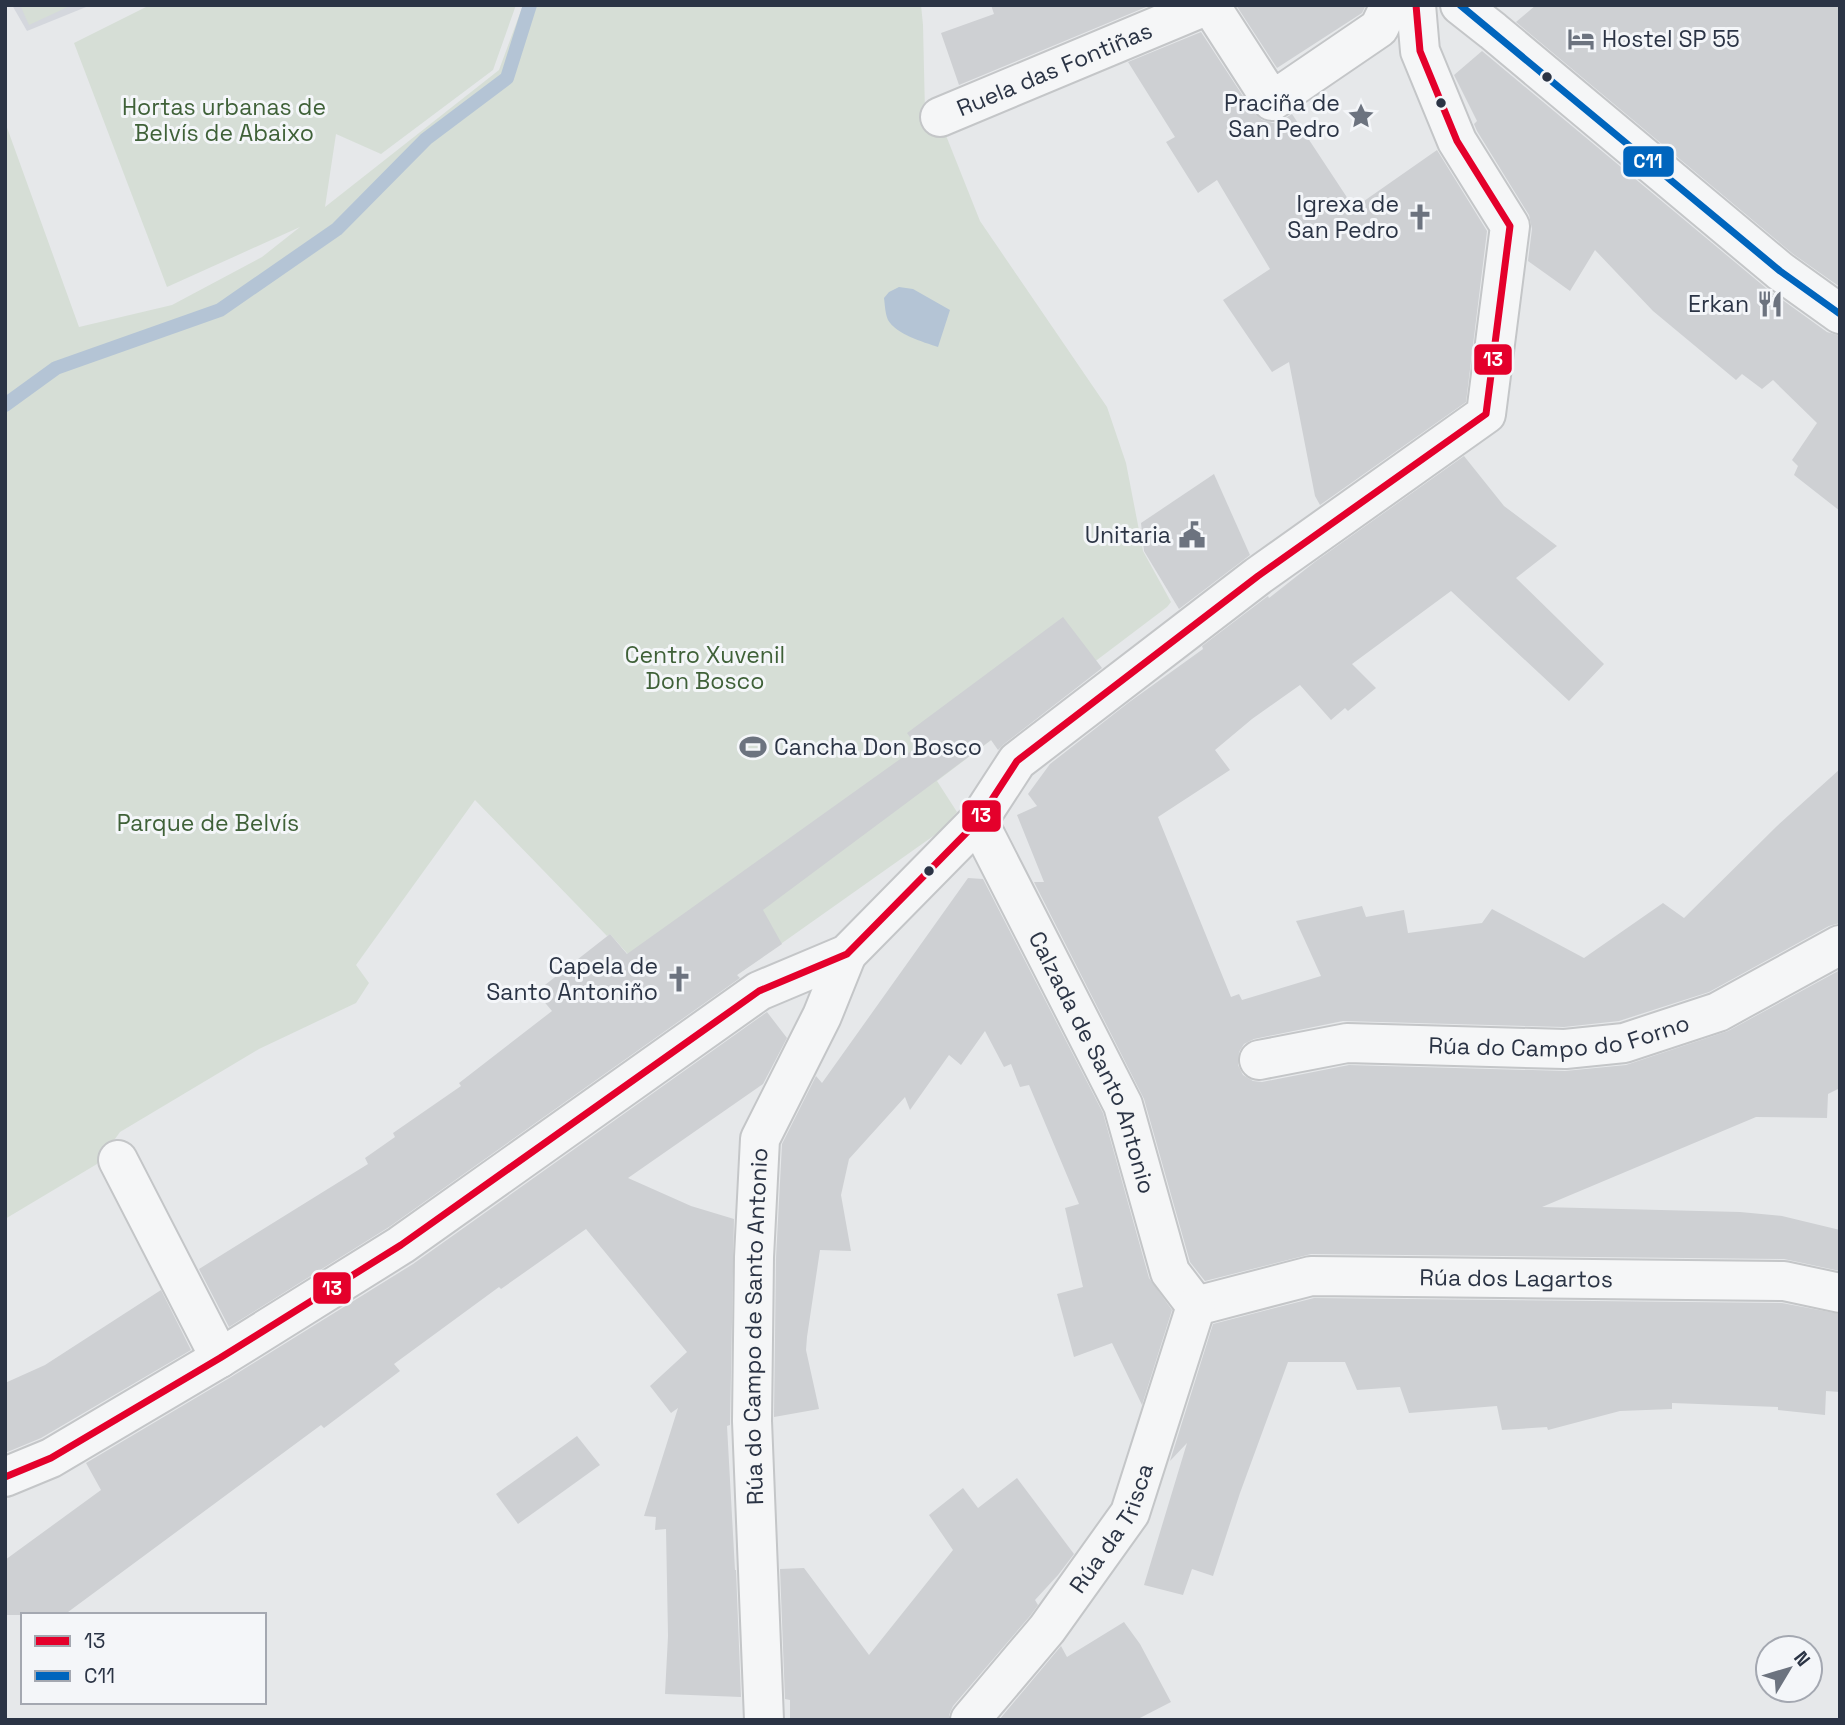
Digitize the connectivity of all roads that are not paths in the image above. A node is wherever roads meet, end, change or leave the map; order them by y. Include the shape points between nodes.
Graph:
1 (1209, 5) edge
2 (1390, 5) edge
3 (1416, 5) edge
4 (1460, 5) edge
5 (940, 117) dead end
6 (1840, 314) edge
7 (978, 821) junction
8 (1840, 944) edge
9 (847, 954) junction
10 (1259, 1060) dead end
11 (118, 1160) dead end
12 (1840, 1293) edge
13 (1196, 1306) junction
14 (220, 1358) junction
15 (5, 1477) edge
16 (764, 1720) edge
17 (970, 1720) edge

1 - 2 street, Ruela das Fontiñas via 1272,101 1379,28
1 - 5 street, Ruela das Fontiñas
3 - 7 street via 1420,51 1457,141 1510,226 1486,414 1258,576 1017,761
4 - 6 street via 1780,271
7 - 9 street
7 - 13 street, Calzada de Santo Antonio via 1123,1105 1170,1272
8 - 10 street, Rúa do Campo do Forno via 1718,1012 1624,1043 1565,1049 1347,1043
9 - 14 street via 759,991 401,1245
9 - 16 street, Rúa do Campo de Santo Antonio via 822,1016 760,1139 752,1421
11 - 14 street
12 - 13 street, Rúa dos Lagartos via 1784,1281 1311,1276
13 - 17 street, Rúa da Trisca via 1130,1513 1047,1629
14 - 15 street via 51,1458

